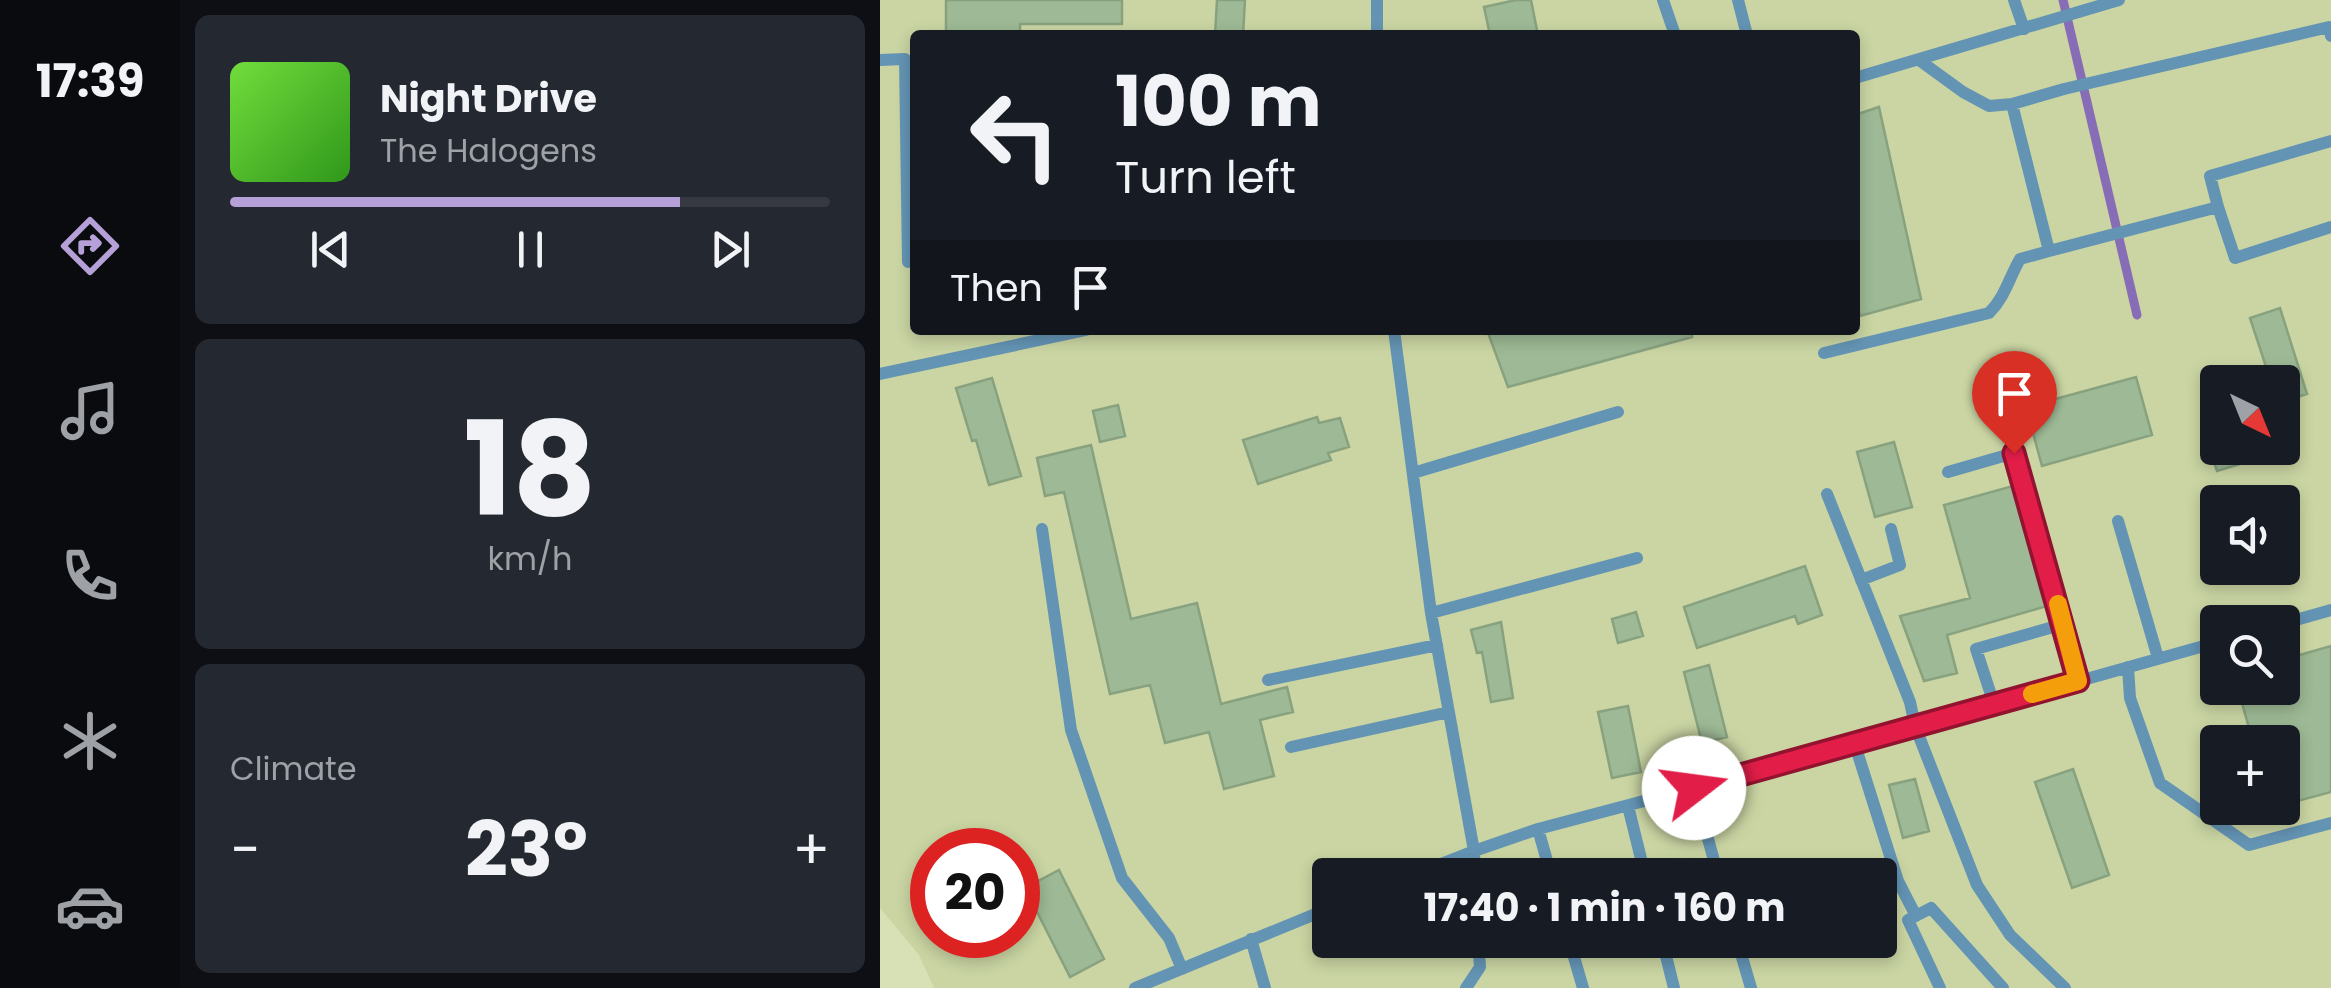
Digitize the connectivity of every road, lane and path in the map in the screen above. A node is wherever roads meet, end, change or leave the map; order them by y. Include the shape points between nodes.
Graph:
1 (1377, 0) edge
2 (1664, 0) edge
3 (1738, 0) edge
4 (2014, 0) edge
5 (2119, 0) edge
6 (2024, 29) junction
7 (1377, 30) edge
8 (1673, 30) edge
9 (1746, 30) edge
10 (2331, 36) edge
11 (880, 60) edge
12 (1920, 60) junction
13 (1860, 77) edge
14 (2012, 104) junction
15 (2331, 142) edge
16 (2218, 208) junction
17 (2331, 227) edge
18 (2049, 251) junction
19 (908, 262) dead end
20 (1063, 335) edge
21 (1395, 335) edge
22 (1824, 353) dead end
23 (880, 374) edge
24 (1618, 412) dead end
25 (1948, 472) dead end
26 (1413, 473) junction
27 (1827, 494) dead end
28 (2118, 521) dead end
29 (1042, 529) dead end
30 (1891, 529) dead end
31 (1637, 558) dead end
32 (1861, 580) junction
33 (2331, 610) edge
34 (1431, 613) junction
35 (2300, 619) edge
36 (2064, 624) junction
37 (1437, 645) junction
38 (2200, 647) edge
39 (2158, 658) junction
40 (2128, 667) junction
41 (1268, 680) dead end
42 (2078, 681) junction
43 (1994, 704) junction
44 (1449, 712) junction
45 (1916, 726) junction
46 (1854, 745) junction
47 (1291, 747) dead end
48 (1694, 788) junction
49 (1628, 806) junction
50 (2331, 823) edge
51 (1538, 829) junction
52 (1474, 851) junction
53 (1456, 858) edge
54 (1474, 858) edge
55 (1546, 858) edge
56 (1641, 858) edge
57 (1713, 858) edge
58 (1312, 915) edge
59 (1916, 916) junction
60 (1251, 939) junction
61 (1479, 958) edge
62 (1574, 958) edge
63 (1666, 958) edge
64 (1742, 958) edge
65 (1182, 969) junction
66 (1135, 988) edge
67 (1265, 988) edge
68 (1466, 988) edge
69 (1582, 988) edge
70 (1674, 988) edge
71 (1751, 988) edge
72 (1940, 988) edge
73 (2003, 988) edge
74 (2065, 988) edge

1 - 7 lane
2 - 8 lane
3 - 9 lane
4 - 6 lane
5 - 6 lane
6 - 12 lane
10 - 14 lane via 2329,27
11 - 19 lane via 904,59
12 - 13 lane
12 - 14 lane via 1988,106
14 - 18 lane
15 - 16 lane via 2210,176
16 - 17 lane via 2235,258
16 - 18 lane
18 - 22 lane via 2020,259 2003,299 1989,313
20 - 23 lane
21 - 26 lane
24 - 26 lane
25 - 36 lane via 2014,453
26 - 34 lane
27 - 32 lane
28 - 39 lane
29 - 65 lane via 1071,730 1122,878 1168,938
30 - 32 lane via 1900,565
31 - 34 lane
32 - 45 lane
33 - 35 lane
34 - 37 lane
36 - 42 lane
36 - 43 lane via 1976,649
37 - 41 lane
37 - 44 lane
38 - 39 lane
39 - 40 lane
40 - 42 lane
40 - 50 lane via 2130,698 2160,783 2249,845
42 - 43 lane
43 - 45 lane
44 - 47 lane
44 - 52 lane
45 - 46 lane
45 - 74 lane via 1977,885 2010,934
46 - 48 lane
46 - 59 lane
48 - 49 lane
48 - 57 lane
49 - 51 lane
49 - 56 lane
51 - 52 lane
51 - 55 lane
52 - 53 lane
52 - 54 lane
58 - 60 lane
59 - 72 lane via 1908,920
59 - 73 lane via 1931,908
60 - 65 lane
60 - 67 lane
61 - 68 lane
62 - 69 lane
63 - 70 lane
64 - 71 lane
65 - 66 lane

